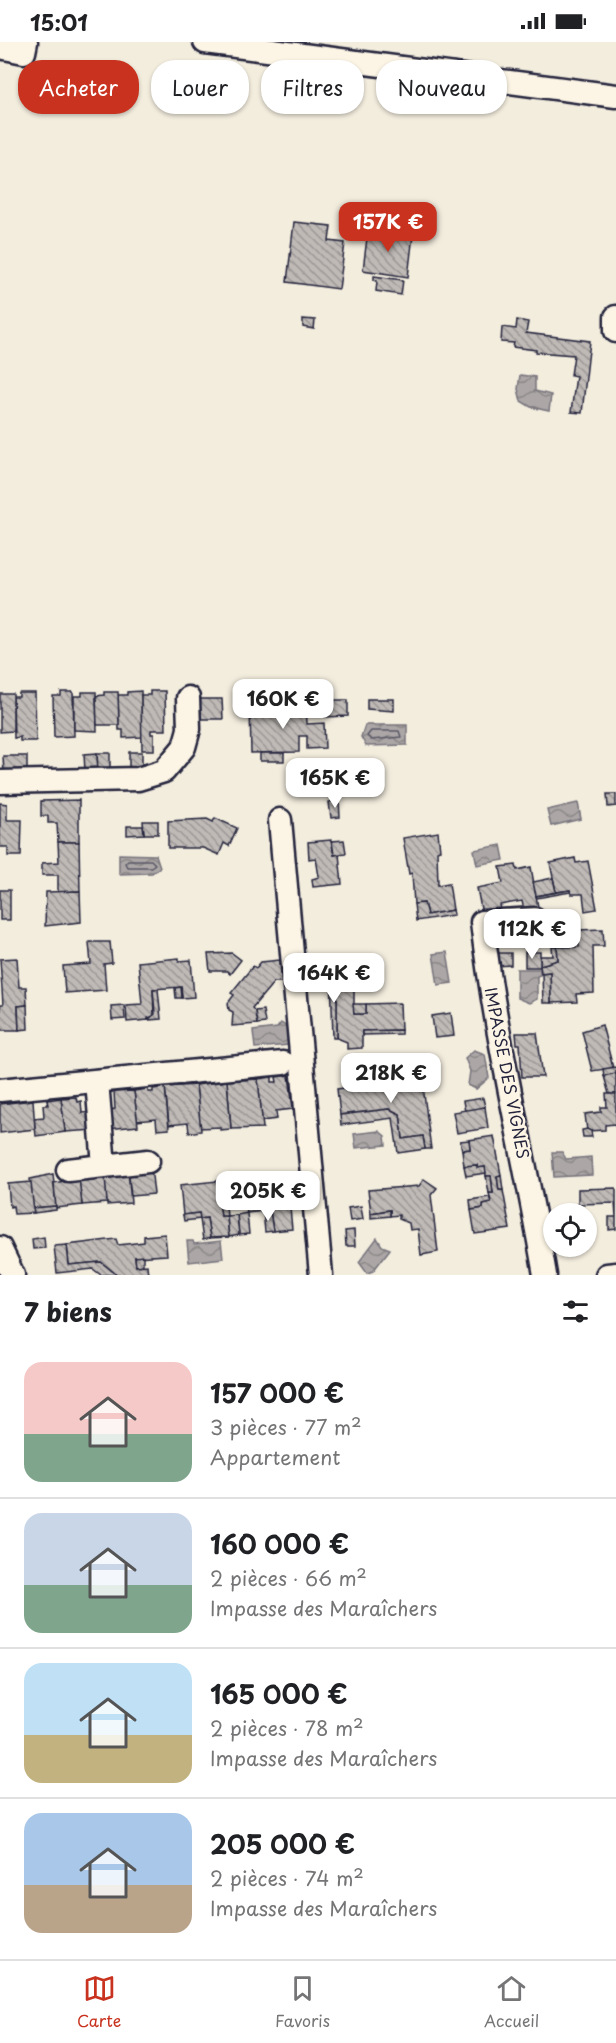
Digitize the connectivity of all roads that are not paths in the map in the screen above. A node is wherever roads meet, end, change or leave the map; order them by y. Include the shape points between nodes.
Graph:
1 (26, 42) edge
2 (205, 42) edge
3 (0, 47) edge
4 (616, 96) edge
5 (616, 317) edge
6 (616, 332) edge
7 (188, 698) dead end
8 (0, 782) edge
9 (280, 820) dead end
10 (535, 919) dead end
11 (283, 1063) dead end
12 (97, 1081) junction
13 (0, 1090) edge
14 (148, 1161) dead end
15 (104, 1166) junction
16 (68, 1170) dead end
17 (0, 1248) edge
18 (616, 1274) edge
19 (13, 1275) edge
20 (321, 1275) edge
21 (545, 1275) edge
22 (607, 1275) edge

1 - 3 street via 24,52
2 - 4 street
5 - 6 street
7 - 8 street via 189,729 184,747 164,771 138,779
9 - 20 street
10 - 21 street, IMPASSE DES VIGNES via 482,922 491,996
11 - 12 street
12 - 13 street
12 - 15 street
14 - 15 street
15 - 16 street
17 - 19 street
18 - 22 street

